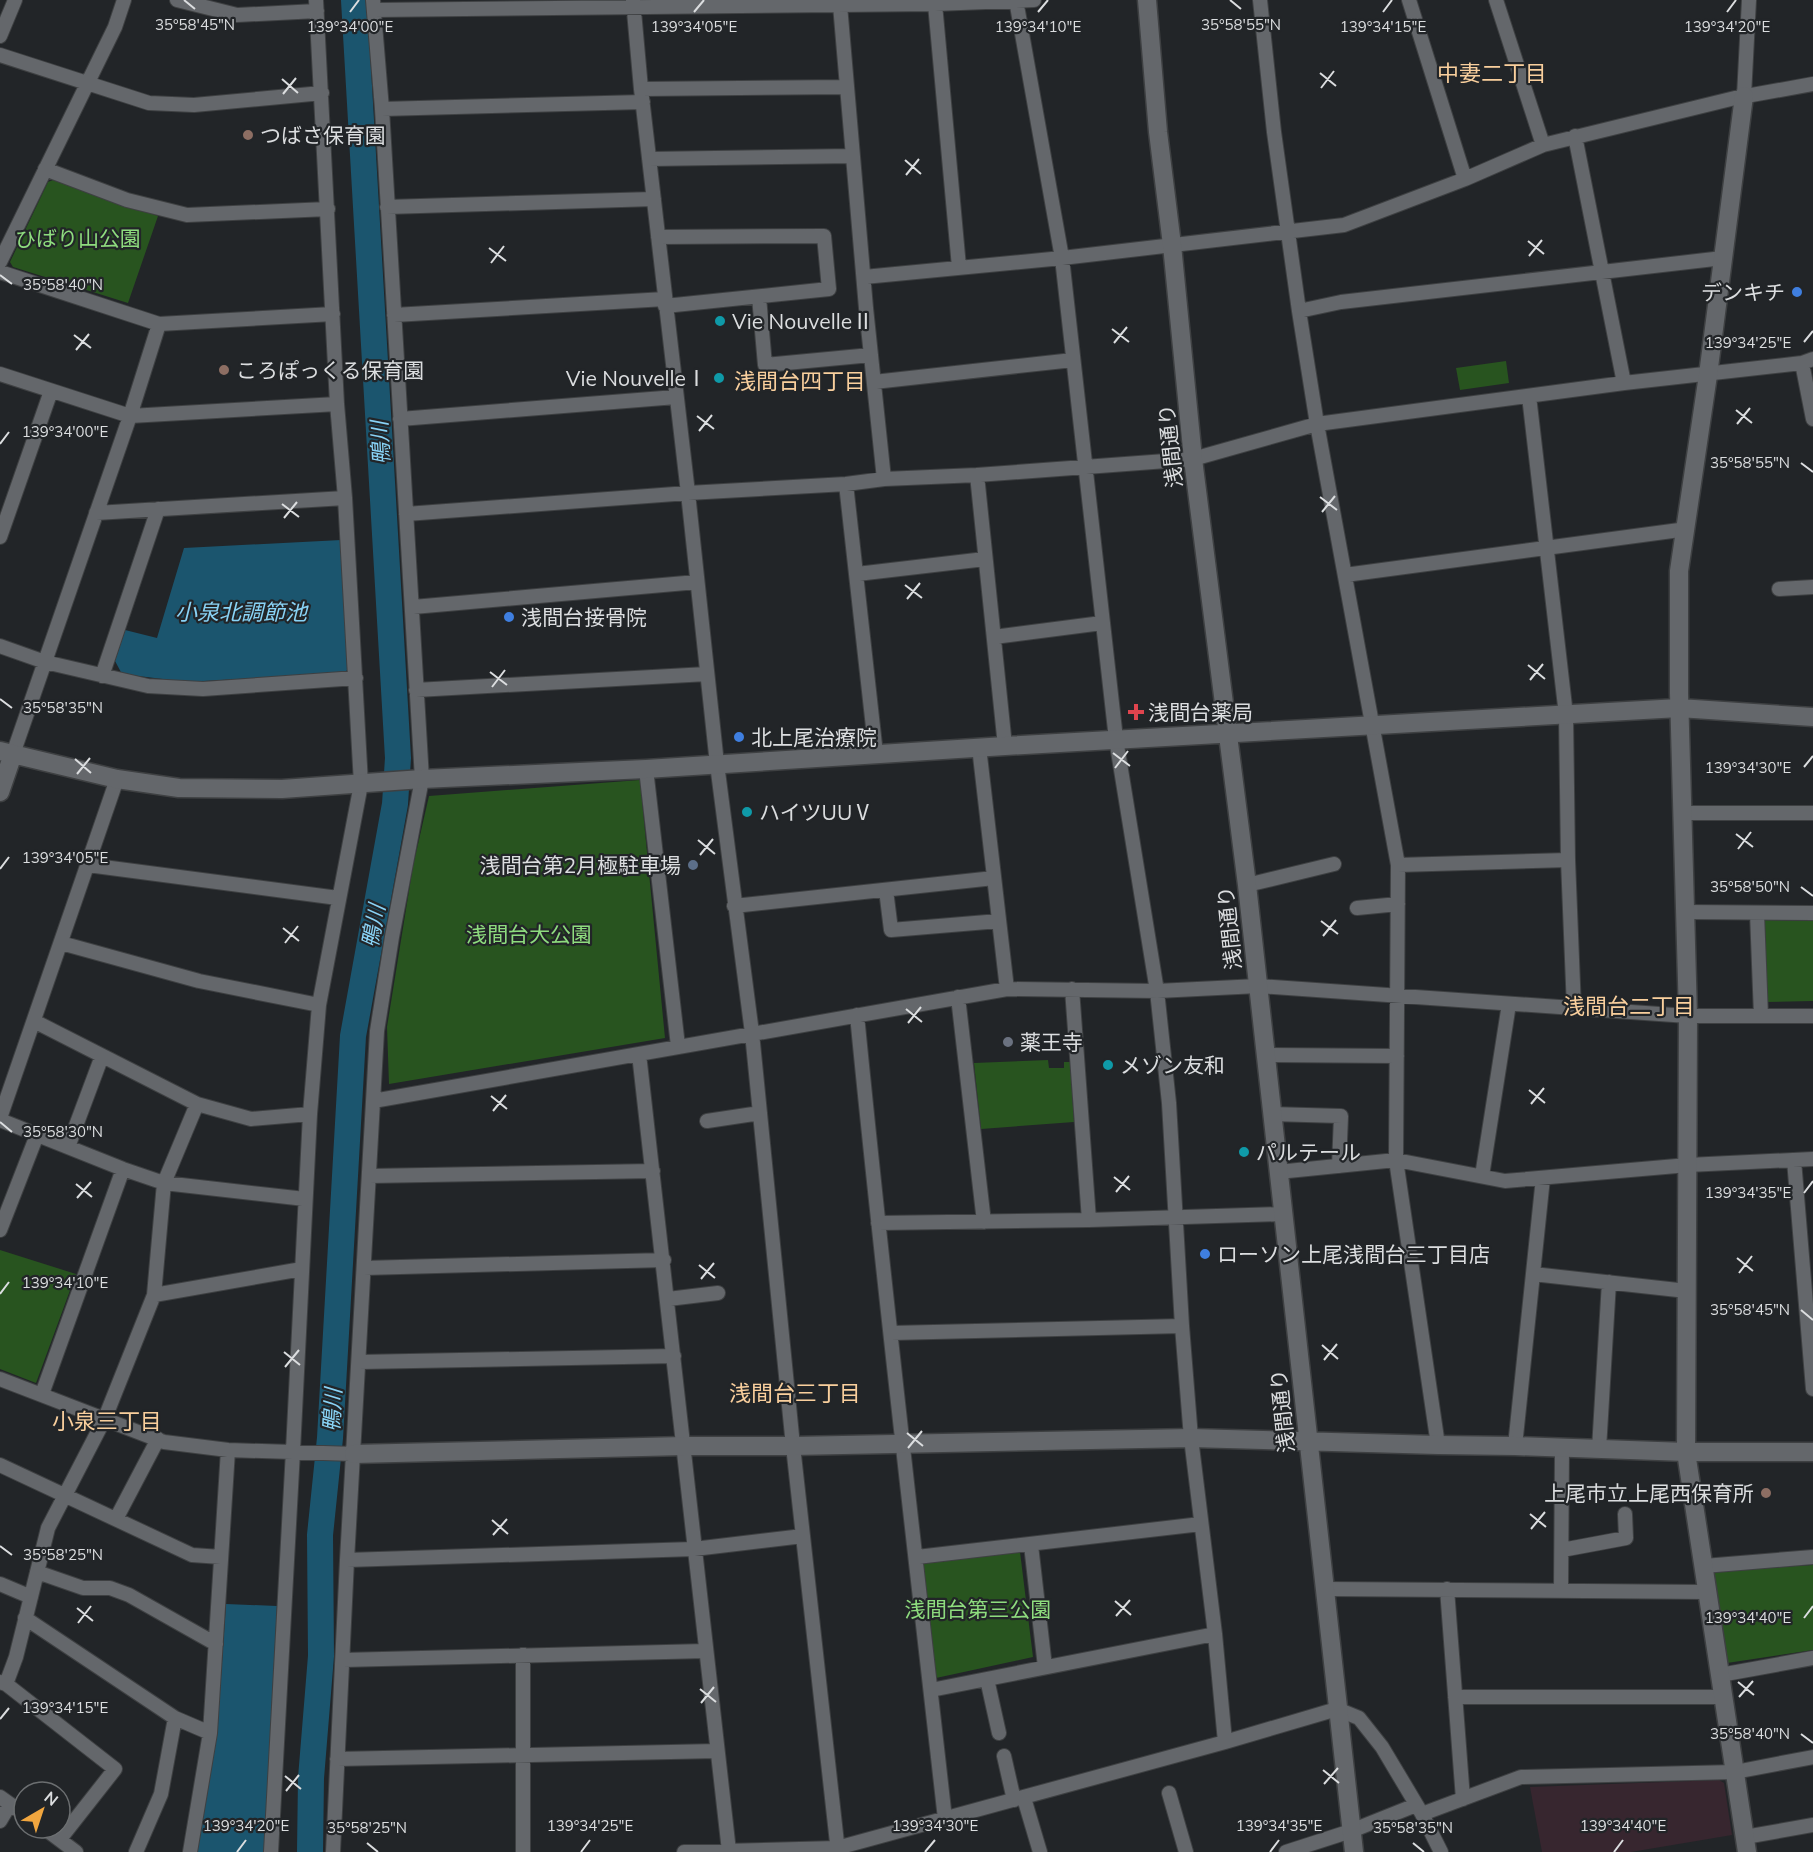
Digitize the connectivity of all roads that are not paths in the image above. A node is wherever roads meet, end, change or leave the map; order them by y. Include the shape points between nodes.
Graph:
1 (15, 0) edge
2 (124, 0) edge
3 (177, 0) edge
4 (1016, 0) edge
5 (1034, 0) edge
6 (1147, 0) edge
7 (1260, 0) edge
8 (1409, 0) edge
9 (1496, 0) edge
10 (1749, 0) edge
11 (634, 3) edge
12 (754, 3) edge
13 (935, 4) junction
14 (317, 5) edge
15 (373, 5) edge
16 (840, 5) junction
17 (0, 36) edge
18 (0, 55) edge
19 (88, 83) junction
20 (1813, 84) edge
21 (846, 87) junction
22 (322, 93) junction
23 (642, 96) junction
24 (1744, 96) junction
25 (382, 109) junction
26 (1575, 136) junction
27 (1543, 145) junction
28 (853, 156) junction
29 (650, 159) junction
30 (45, 169) junction
31 (1465, 178) junction
32 (654, 199) junction
33 (387, 207) junction
34 (328, 209) junction
35 (1287, 233) junction
36 (658, 237) junction
37 (1172, 245) junction
38 (1062, 258) junction
39 (1723, 258) junction
40 (0, 262) edge
41 (959, 267) junction
42 (0, 272) edge
43 (1601, 272) junction
44 (864, 277) junction
45 (759, 297) junction
46 (665, 303) junction
47 (1299, 311) junction
48 (333, 314) junction
49 (394, 315) junction
50 (159, 324) junction
51 (871, 355) junction
52 (1073, 360) junction
53 (1808, 361) edge
54 (0, 374) edge
55 (1708, 375) junction
56 (874, 382) junction
57 (1624, 383) junction
58 (51, 391) junction
59 (1529, 396) junction
60 (676, 397) junction
61 (338, 404) junction
62 (130, 416) junction
63 (400, 419) junction
64 (1813, 419) edge
65 (1317, 424) junction
66 (1193, 459) junction
67 (1084, 466) junction
68 (977, 475) junction
69 (884, 479) junction
70 (846, 484) junction
71 (688, 493) junction
72 (345, 498) junction
73 (158, 509) junction
74 (96, 513) junction
75 (406, 514) junction
76 (1687, 529) junction
77 (0, 537) edge
78 (1547, 549) junction
79 (985, 558) junction
80 (856, 574) junction
81 (1346, 575) junction
82 (697, 582) junction
83 (1813, 587) edge
84 (1779, 589) dead end
85 (413, 607) junction
86 (1102, 623) junction
87 (994, 637) junction
88 (0, 646) edge
89 (45, 662) junction
90 (707, 674) junction
91 (102, 676) junction
92 (356, 678) junction
93 (416, 690) junction
94 (1679, 708) junction
95 (1566, 715) junction
96 (1813, 717) edge
97 (1372, 726) junction
98 (1229, 734) junction
99 (1116, 740) junction
100 (1005, 746) junction
101 (979, 747) junction
102 (6, 753) edge
103 (876, 754) junction
104 (717, 764) junction
105 (646, 769) junction
106 (422, 778) junction
107 (117, 779) junction
108 (361, 784) junction
109 (0, 792) edge
110 (1682, 813) junction
111 (1813, 813) edge
112 (1568, 860) junction
113 (1334, 864) dead end
114 (88, 865) junction
115 (1398, 865) junction
116 (994, 878) junction
117 (1247, 885) junction
118 (886, 890) junction
119 (338, 898) junction
120 (1398, 904) junction
121 (734, 906) junction
122 (1357, 908) dead end
123 (1685, 912) junction
124 (1757, 913) junction
125 (1813, 913) edge
126 (999, 921) junction
127 (61, 943) junction
128 (1258, 986) junction
129 (1007, 989) junction
130 (1072, 989) junction
131 (1157, 991) junction
132 (1397, 996) junction
133 (958, 997) junction
134 (1509, 1004) junction
135 (319, 1005) junction
136 (1574, 1008) junction
137 (857, 1015) junction
138 (1688, 1016) junction
139 (1761, 1016) junction
140 (1813, 1016) edge
141 (34, 1021) junction
142 (752, 1034) junction
143 (678, 1046) junction
144 (639, 1054) junction
145 (1265, 1055) junction
146 (102, 1056) junction
147 (1397, 1056) junction
148 (373, 1101) junction
149 (197, 1104) junction
150 (760, 1113) junction
151 (310, 1114) junction
152 (1271, 1114) junction
153 (0, 1119) edge
154 (707, 1121) dead end
155 (37, 1135) junction
156 (68, 1147) junction
157 (1813, 1159) edge
158 (1396, 1160) junction
159 (1794, 1160) junction
160 (1688, 1165) junction
161 (1339, 1166) junction
162 (123, 1169) junction
163 (653, 1171) junction
164 (1278, 1172) junction
165 (369, 1176) junction
166 (1482, 1176) junction
167 (1543, 1178) junction
168 (164, 1183) junction
169 (305, 1199) junction
170 (5, 1200) edge
171 (1283, 1214) junction
172 (1176, 1218) junction
173 (1089, 1220) junction
174 (984, 1222) junction
175 (878, 1223) junction
176 (0, 1230) edge
177 (664, 1260) junction
178 (364, 1268) junction
179 (302, 1269) junction
180 (1533, 1274) junction
181 (1609, 1282) junction
182 (1687, 1291) junction
183 (718, 1293) dead end
184 (154, 1295) junction
185 (668, 1299) junction
186 (1182, 1326) junction
187 (891, 1333) junction
188 (674, 1356) junction
189 (359, 1362) junction
190 (0, 1379) edge
191 (1813, 1389) edge
192 (42, 1394) junction
193 (105, 1418) junction
194 (1191, 1438) junction
195 (158, 1439) junction
196 (1308, 1440) junction
197 (903, 1443) junction
198 (1438, 1445) junction
199 (684, 1446) junction
200 (793, 1446) junction
201 (1515, 1446) junction
202 (1562, 1448) junction
203 (1599, 1449) junction
204 (228, 1450) junction
205 (294, 1451) junction
206 (1686, 1452) junction
207 (1813, 1452) edge
208 (354, 1454) junction
209 (0, 1465) edge
210 (65, 1496) junction
211 (1625, 1514) dead end
212 (116, 1520) junction
213 (1201, 1524) junction
214 (803, 1536) junction
215 (1031, 1545) junction
216 (694, 1549) junction
217 (1562, 1550) junction
218 (221, 1557) junction
219 (917, 1557) junction
220 (1813, 1557) edge
221 (347, 1560) junction
222 (1704, 1566) junction
223 (37, 1572) junction
224 (0, 1584) edge
225 (1325, 1589) junction
226 (1447, 1589) junction
227 (1561, 1590) junction
228 (1707, 1592) junction
229 (31, 1597) junction
230 (25, 1618) junction
231 (1215, 1634) junction
232 (216, 1644) junction
233 (705, 1651) junction
234 (523, 1655) junction
235 (1813, 1658) edge
236 (343, 1660) junction
237 (1045, 1667) junction
238 (1720, 1675) junction
239 (987, 1678) junction
240 (3, 1683) edge
241 (931, 1690) junction
242 (1455, 1697) junction
243 (1723, 1697) junction
244 (1337, 1709) junction
245 (175, 1718) junction
246 (999, 1732) dead end
247 (210, 1733) junction
248 (1225, 1742) junction
249 (717, 1751) junction
250 (523, 1754) junction
251 (1004, 1756) dead end
252 (1813, 1757) edge
253 (337, 1759) junction
254 (1735, 1772) junction
255 (1169, 1793) dead end
256 (1019, 1799) junction
257 (1463, 1799) junction
258 (5, 1800) edge
259 (1419, 1810) junction
260 (945, 1819) junction
261 (0, 1821) edge
262 (72, 1824) edge
263 (1813, 1825) edge
264 (1351, 1831) junction
265 (61, 1840) edge
266 (1746, 1845) edge
267 (838, 1850) edge
268 (729, 1851) edge
269 (76, 1852) edge
270 (136, 1852) edge
271 (190, 1852) edge
272 (271, 1852) edge
273 (333, 1852) edge
274 (523, 1852) edge
275 (684, 1852) edge
276 (1040, 1852) edge
277 (1186, 1852) edge
278 (1286, 1852) edge
279 (1354, 1852) edge
280 (1441, 1852) edge

1 - 17 street
2 - 19 street
3 - 14 street via 237,15
4 - 5 street
4 - 13 street
4 - 38 street
6 - 37 street, 浅間通り
7 - 35 street
8 - 31 street
9 - 27 street
10 - 24 street
11 - 12 street
11 - 15 street
11 - 23 street
12 - 16 street
13 - 16 street
13 - 41 street
14 - 22 street
15 - 25 street
16 - 21 street
18 - 19 street
19 - 22 street via 149,103 194,105
19 - 30 street
20 - 24 street
21 - 23 street
21 - 28 street
22 - 34 street
23 - 25 street
23 - 29 street
24 - 26 street
24 - 39 street
25 - 33 street
26 - 27 street
26 - 43 street
27 - 31 street
28 - 29 street
28 - 44 street
29 - 32 street
30 - 34 street via 127,200 188,215
30 - 40 street
31 - 35 street via 1344,225
32 - 33 street
32 - 36 street
33 - 49 street
34 - 48 street
35 - 37 street
35 - 47 street
36 - 45 street via 824,236 829,290
36 - 46 street
37 - 38 street
37 - 66 street, 浅間通り
38 - 41 street
38 - 52 street
39 - 43 street
39 - 55 street
41 - 44 street
42 - 50 street
43 - 47 street
43 - 57 street
44 - 51 street
45 - 46 street
45 - 51 street via 765,365
46 - 49 street
46 - 60 street
47 - 65 street
48 - 50 street
48 - 61 street
49 - 63 street
50 - 62 street
51 - 56 street
52 - 56 street
52 - 67 street
53 - 55 street
53 - 64 street
54 - 58 street
55 - 57 street
55 - 76 street
56 - 69 street
57 - 59 street
58 - 62 street
58 - 77 street
59 - 65 street
59 - 78 street
60 - 63 street
60 - 71 street
61 - 62 street
61 - 72 street
62 - 74 street
63 - 75 street
65 - 66 street
65 - 81 street
66 - 67 street
66 - 98 street, 浅間通り
67 - 68 street
67 - 86 street
68 - 69 street
68 - 79 street
69 - 70 street
70 - 71 street
70 - 80 street
71 - 75 street
71 - 82 street
72 - 73 street
72 - 92 street
73 - 74 street
73 - 91 street
74 - 89 street
75 - 85 street
76 - 78 street
76 - 94 street via 1679,572
78 - 81 street
78 - 95 street
79 - 80 street
79 - 87 street
80 - 103 street
81 - 97 street
82 - 85 street
82 - 90 street
83 - 84 street
85 - 93 street
86 - 87 street
86 - 99 street
87 - 100 street
88 - 89 street
89 - 91 street
89 - 102 street
90 - 93 street
90 - 104 street
91 - 92 street via 148,686 202,689
92 - 108 street
93 - 106 street
94 - 95 street
94 - 96 street
94 - 110 street
95 - 97 street
95 - 112 street
97 - 98 street
97 - 115 street
98 - 99 street
98 - 117 street, 浅間通り
99 - 100 street
99 - 131 street
100 - 101 street
101 - 103 street
101 - 116 street
102 - 107 street
102 - 109 street
103 - 104 street
104 - 105 street
104 - 121 street
105 - 106 street
105 - 143 street
106 - 108 street
106 - 148 street via 377,1031
107 - 108 street via 179,788 282,789
107 - 114 street
108 - 119 street
110 - 111 street
110 - 123 street
112 - 115 street
112 - 136 street
113 - 117 street
114 - 119 street
114 - 127 street
115 - 120 street
116 - 118 street
116 - 126 street
117 - 128 street, 浅間通り
118 - 121 street
118 - 126 street via 891,930
119 - 135 street
120 - 122 street
120 - 132 street
121 - 142 street
123 - 124 street
123 - 138 street
124 - 125 street
124 - 139 street
126 - 129 street
127 - 135 street via 199,981
127 - 141 street
128 - 131 street
128 - 132 street
128 - 145 street, 浅間通り
129 - 130 street
129 - 133 street
130 - 131 street
130 - 173 street
131 - 172 street
132 - 134 street
132 - 147 street
133 - 137 street
133 - 174 street
134 - 136 street
134 - 166 street
135 - 151 street
136 - 138 street
137 - 142 street
137 - 175 street
138 - 139 street
138 - 160 street
139 - 140 street
141 - 146 street
141 - 153 street
142 - 143 street
142 - 150 street
143 - 144 street
144 - 148 street
144 - 163 street
145 - 147 street
145 - 152 street, 浅間通り
146 - 149 street
146 - 156 street
147 - 158 street
148 - 165 street
149 - 151 street via 251,1119
149 - 168 street
150 - 154 street
150 - 200 street
151 - 169 street
152 - 161 street via 1341,1116
152 - 164 street, 浅間通り
153 - 155 street
155 - 156 street
155 - 170 street
156 - 162 street
157 - 159 street
158 - 161 street
158 - 166 street
158 - 198 street
159 - 160 street
159 - 191 street
160 - 167 street
160 - 182 street
161 - 164 street
162 - 168 street
162 - 192 street
163 - 165 street
163 - 177 street
164 - 171 street, 浅間通り
165 - 178 street
166 - 167 street via 1506,1181
167 - 180 street
168 - 169 street
168 - 184 street
169 - 179 street
170 - 176 street
171 - 172 street
171 - 196 street, 浅間通り
172 - 173 street
172 - 186 street
173 - 174 street
174 - 175 street
175 - 187 street
177 - 178 street
177 - 185 street
178 - 189 street
179 - 184 street
179 - 205 street
180 - 181 street
180 - 201 street
181 - 182 street
181 - 203 street
182 - 206 street
183 - 185 street
184 - 193 street
185 - 188 street
186 - 187 street
186 - 194 street
187 - 197 street
188 - 189 street
188 - 199 street
189 - 208 street
190 - 192 street
192 - 193 street
193 - 195 street
193 - 210 street
194 - 196 street
194 - 197 street
194 - 213 street
195 - 204 street
195 - 212 street
196 - 198 street
196 - 225 street, 浅間通り
197 - 200 street
197 - 219 street
198 - 201 street
199 - 200 street
199 - 208 street
199 - 216 street
200 - 214 street
201 - 202 street
202 - 203 street
202 - 217 street
203 - 206 street
204 - 205 street
204 - 218 street
205 - 208 street
205 - 272 street
206 - 207 street
206 - 222 street
208 - 221 street
209 - 210 street
210 - 212 street
210 - 223 street via 48,1528
211 - 217 street via 1626,1538
212 - 218 street via 192,1555
213 - 215 street
213 - 231 street
214 - 216 street
214 - 267 street
215 - 219 street
215 - 237 street
216 - 221 street
216 - 233 street
217 - 227 street
218 - 232 street
219 - 241 street
220 - 222 street
221 - 236 street
222 - 228 street
223 - 229 street
223 - 232 street via 82,1587 111,1588 129,1595
224 - 229 street
225 - 226 street
225 - 244 street, 浅間通り
226 - 227 street
226 - 242 street
227 - 228 street
228 - 238 street
229 - 230 street
230 - 240 street via 16,1658
230 - 245 street
231 - 237 street
231 - 248 street
232 - 247 street
233 - 234 street
233 - 249 street
234 - 236 street
234 - 250 street
235 - 238 street
236 - 253 street
237 - 239 street
238 - 243 street
239 - 241 street
239 - 246 street
240 - 262 street via 115,1769
241 - 260 street
242 - 243 street
242 - 257 street
243 - 254 street
244 - 248 street
244 - 259 street via 1359,1718 1382,1747
244 - 264 street, 浅間通り
245 - 247 street
245 - 270 street via 161,1794
247 - 271 street
248 - 256 street
249 - 250 street
249 - 268 street
250 - 253 street
250 - 274 street
251 - 256 street
252 - 254 street
253 - 273 street
254 - 257 street via 1521,1777
254 - 266 street
255 - 277 street
256 - 260 street
256 - 276 street
257 - 259 street
258 - 261 street
259 - 264 street
259 - 280 street
260 - 267 street
263 - 266 street
264 - 278 street
264 - 279 street, 浅間通り
265 - 269 street
267 - 268 street
268 - 275 street

